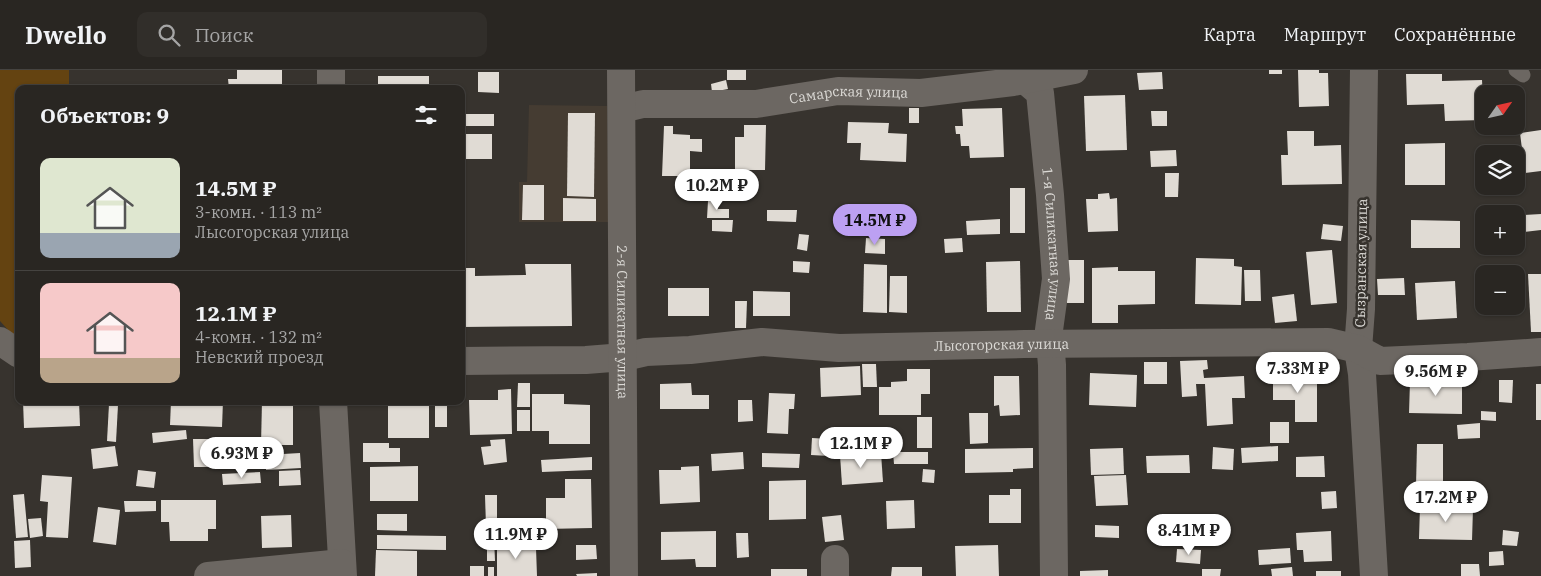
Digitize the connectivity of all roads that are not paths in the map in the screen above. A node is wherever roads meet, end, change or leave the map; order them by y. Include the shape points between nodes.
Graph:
1 (331, 70) edge
2 (621, 70) edge
3 (1074, 70) edge
4 (1364, 70) edge
5 (1027, 75) edge
6 (331, 85) edge
7 (622, 109) junction
8 (0, 341) edge
9 (1050, 344) junction
10 (1358, 349) junction
11 (15, 351) edge
12 (1541, 352) edge
13 (624, 357) junction
14 (465, 361) edge
15 (333, 405) edge
16 (342, 570) edge
17 (208, 576) edge
18 (624, 576) edge
19 (1054, 576) edge
20 (1374, 576) edge

1 - 6 street
2 - 7 street, 2-я Силикатная улица
3 - 5 street, Самарская улица
4 - 10 street, Сызранская улица
5 - 7 street, Самарская улица via 920,93 838,91 756,104 643,104
5 - 9 street, 1-я Силикатная улица via 1040,93 1050,195 1056,279
7 - 13 street, 2-я Силикатная улица
8 - 11 street
9 - 10 street, Лысогорская улица via 1328,342
9 - 13 street, Лысогорская улица via 839,348 762,342 646,352
9 - 19 street, 1-я Силикатная улица
10 - 12 street, Лысогорская улица via 1380,361
10 - 20 street, Сызранская улица
13 - 14 street, Лысогорская улица
13 - 18 street, 2-я Силикатная улица
15 - 16 street
16 - 17 street

